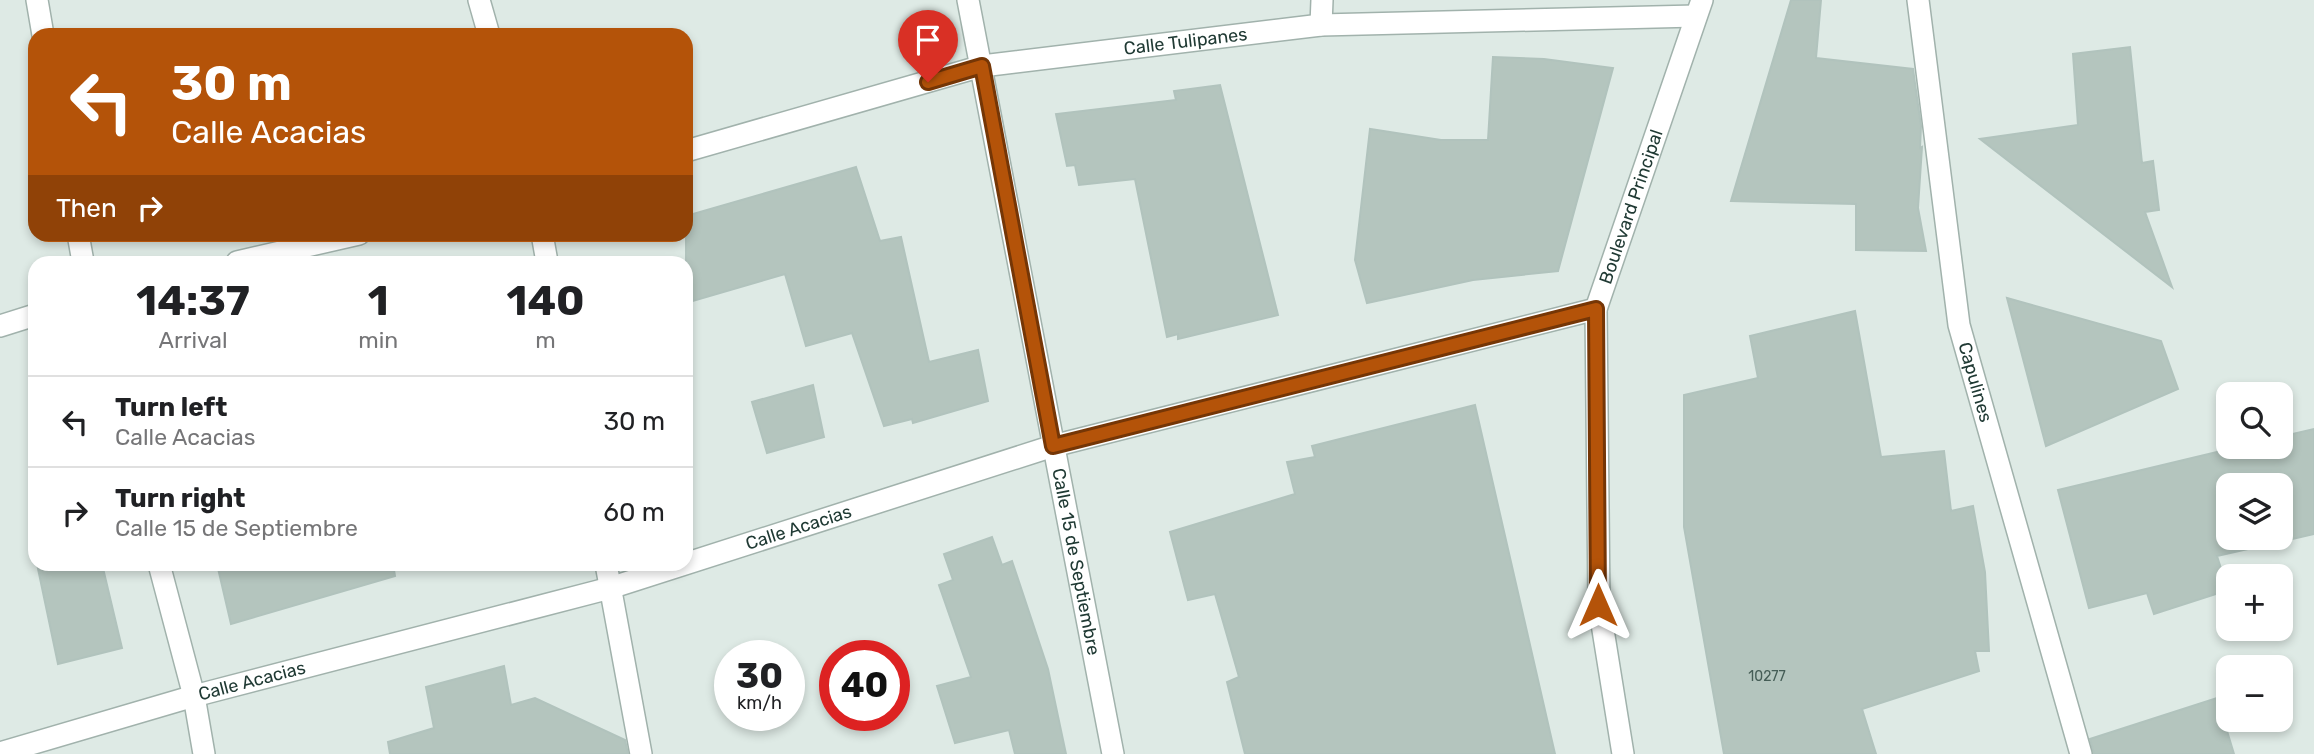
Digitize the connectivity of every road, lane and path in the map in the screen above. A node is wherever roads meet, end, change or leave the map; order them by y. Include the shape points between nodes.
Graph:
1 (37, 0) edge
2 (479, 0) edge
3 (968, 0) edge
4 (1322, 0) edge
5 (1918, 0) edge
6 (1699, 8) edge
7 (1321, 25) junction
8 (42, 28) edge
9 (487, 28) edge
10 (982, 66) junction
11 (693, 149) edge
12 (324, 242) edge
13 (263, 256) edge
14 (1596, 309) junction
15 (28, 317) edge
16 (0, 326) edge
17 (1053, 446) junction
18 (693, 561) edge
19 (161, 571) edge
20 (607, 571) edge
21 (663, 571) edge
22 (610, 588) junction
23 (194, 696) junction
24 (0, 753) edge
25 (204, 754) edge
26 (641, 754) edge
27 (1113, 754) edge
28 (1623, 754) edge
29 (2081, 754) edge

1 - 8 street
2 - 9 street
3 - 10 street, Calle 15 de Septiembre
4 - 7 street
5 - 29 street, Capulines via 1959,326
6 - 7 street, Calle Tulipanes
6 - 14 street, Boulevard Principal
7 - 10 street, Calle Tulipanes
10 - 11 street, Calle Tulipanes
10 - 17 street, Calle 15 de Septiembre
12 - 13 street
14 - 17 street, Calle Acacias
14 - 28 street, Boulevard Principal via 1598,605
15 - 16 street
17 - 18 street, Calle Acacias
17 - 27 street, Calle 15 de Septiembre
19 - 23 street
20 - 22 street
21 - 22 street, Calle Acacias
22 - 23 street, Calle Acacias
22 - 26 street
23 - 24 street, Calle Acacias
23 - 25 street

